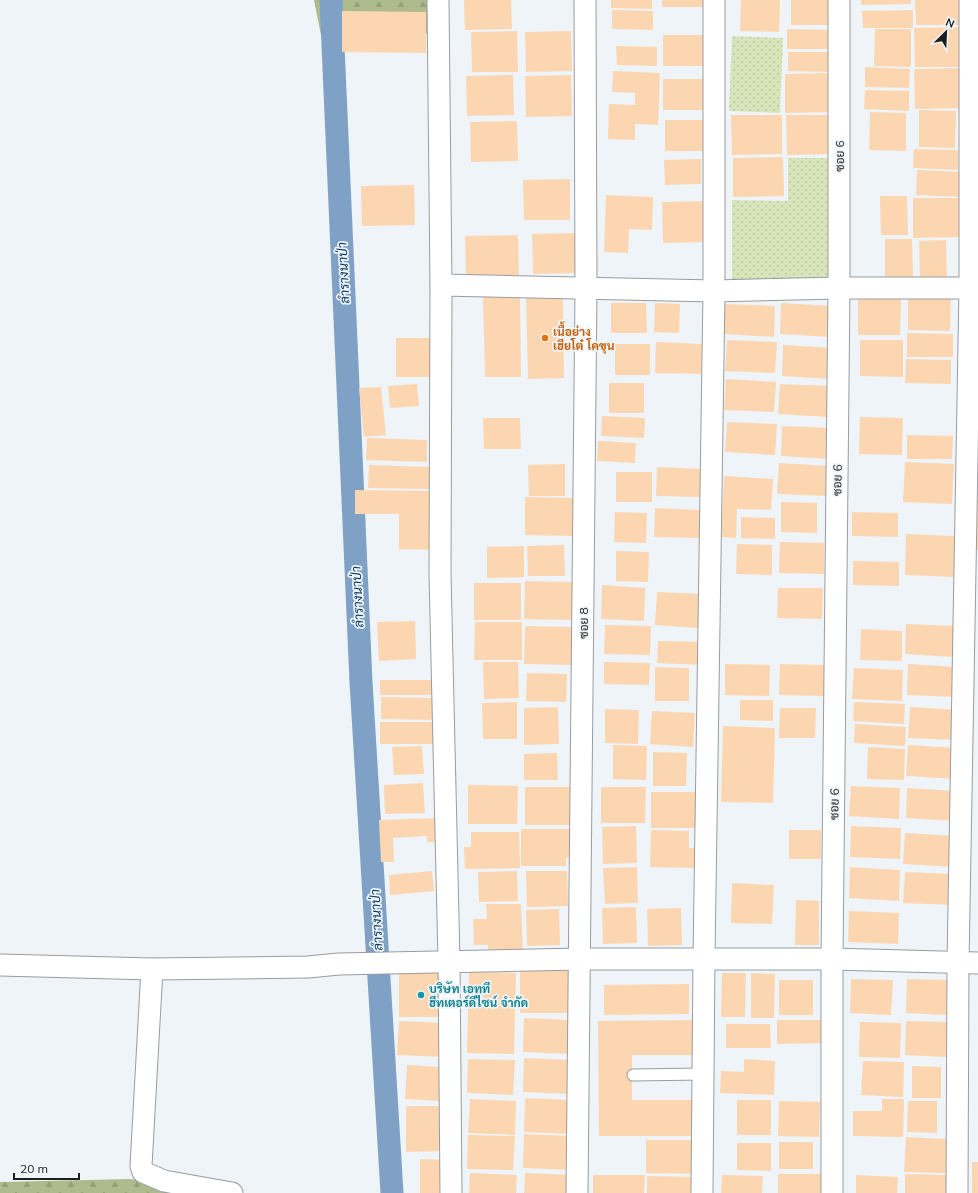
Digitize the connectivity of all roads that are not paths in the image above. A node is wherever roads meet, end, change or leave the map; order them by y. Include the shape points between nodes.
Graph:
1 (438, 0) edge
2 (585, 0) edge
3 (714, 0) edge
4 (839, 0) edge
5 (970, 0) edge
6 (441, 285) junction
7 (586, 288) junction
8 (839, 288) junction
9 (974, 288) edge
10 (714, 291) junction
11 (704, 958) junction
12 (581, 959) junction
13 (832, 959) junction
14 (449, 961) junction
15 (968, 963) edge
16 (0, 965) edge
17 (152, 969) junction
18 (703, 1074) junction
19 (633, 1075) dead end
20 (232, 1193) edge
21 (451, 1193) edge
22 (578, 1193) edge
23 (702, 1193) edge
24 (832, 1193) edge
25 (957, 1193) edge

1 - 6 street
2 - 7 street, ซอย 8
3 - 10 street
4 - 8 street, ซอย 6
5 - 9 street
6 - 7 street
6 - 14 street via 440,574
7 - 10 street
7 - 12 street, ซอย 8
8 - 9 street
8 - 10 street
8 - 13 street, ซอย 6
9 - 15 street
10 - 11 street
11 - 12 street
11 - 13 street
11 - 18 street
12 - 14 street
12 - 22 street, ซอย 8
13 - 15 street
13 - 24 street, ซอย 6
14 - 17 street via 339,964 308,968
14 - 21 street
15 - 25 street
16 - 17 street
17 - 20 street via 141,1166 143,1172 164,1181
18 - 19 lane
18 - 23 street

